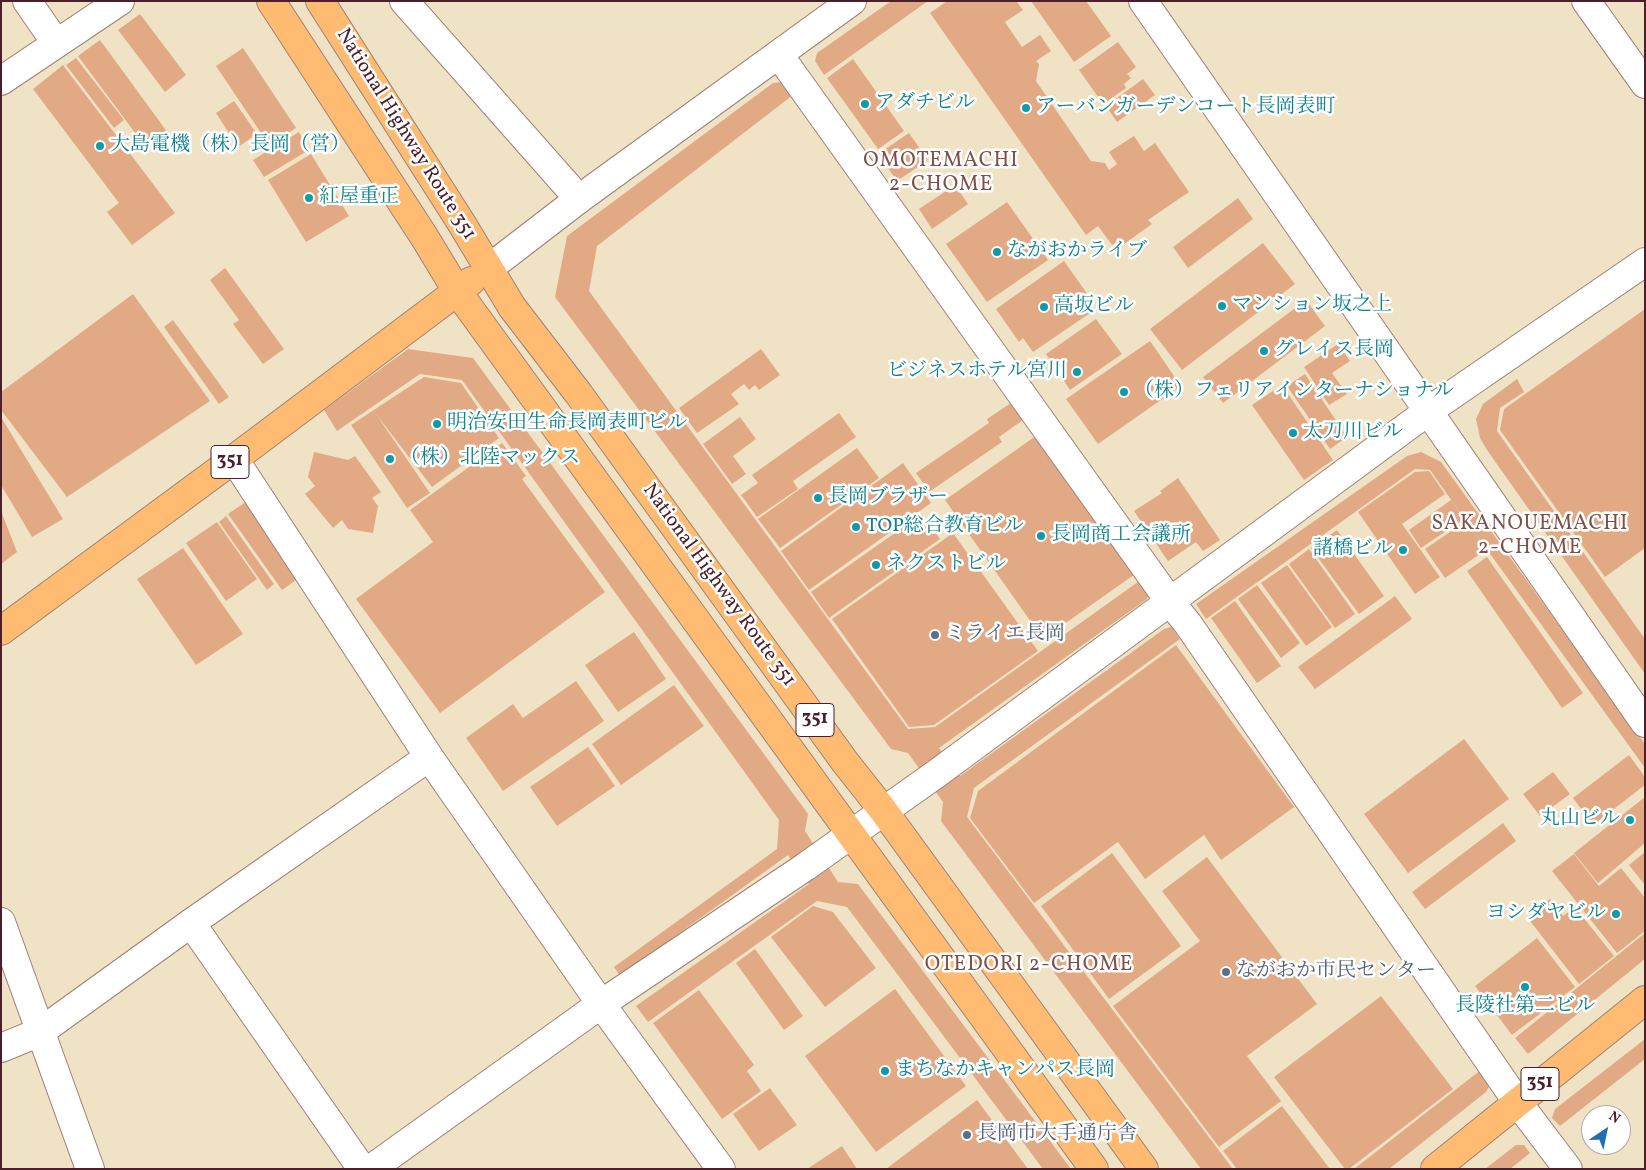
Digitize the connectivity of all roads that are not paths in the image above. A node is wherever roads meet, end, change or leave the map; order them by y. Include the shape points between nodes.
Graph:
1 (27, 1) edge
2 (120, 1) edge
3 (270, 1) edge
4 (320, 1) edge
5 (404, 1) edge
6 (852, 1) edge
7 (1143, 1) edge
8 (1586, 1) edge
9 (56, 43) junction
10 (779, 55) junction
11 (1, 81) edge
12 (1645, 84) edge
13 (579, 199) junction
14 (1645, 262) edge
15 (488, 269) junction
16 (457, 291) junction
17 (1428, 412) junction
18 (234, 459) junction
19 (1170, 603) junction
20 (1, 631) edge
21 (1645, 724) edge
22 (429, 757) junction
23 (883, 810) junction
24 (850, 834) junction
25 (1, 922) edge
26 (191, 923) junction
27 (1645, 1000) edge
28 (601, 1004) junction
29 (40, 1032) junction
30 (1, 1048) edge
31 (1518, 1103) junction
32 (90, 1169) edge
33 (362, 1169) edge
34 (371, 1169) edge
35 (721, 1169) edge
36 (1094, 1169) edge
37 (1144, 1169) edge
38 (1436, 1169) edge
39 (1568, 1169) edge

1 - 9 street
2 - 9 street
3 - 16 highway, National Highway Route 351 / 351
4 - 15 highway, National Highway Route 351 / 351
5 - 13 street
6 - 10 street
7 - 17 street
8 - 12 street
9 - 11 street
10 - 13 street
10 - 19 street
13 - 15 street
14 - 17 street
15 - 16 highway, 351
15 - 23 highway, National Highway Route 351 / 351 via 512,307
16 - 18 highway, 351
16 - 24 highway, National Highway Route 351 / 351
17 - 19 street
17 - 21 street
18 - 20 highway, 351
18 - 22 street
19 - 23 street
19 - 31 street via 1188,624
22 - 26 street
22 - 28 street
23 - 24 street
23 - 37 highway, National Highway Route 351 / 351
24 - 28 street
24 - 36 highway, National Highway Route 351 / 351
25 - 29 street
26 - 29 street
26 - 33 street
27 - 31 highway, 351
28 - 34 street
28 - 35 street
29 - 30 street
29 - 32 street
31 - 38 highway, 351
31 - 39 street

